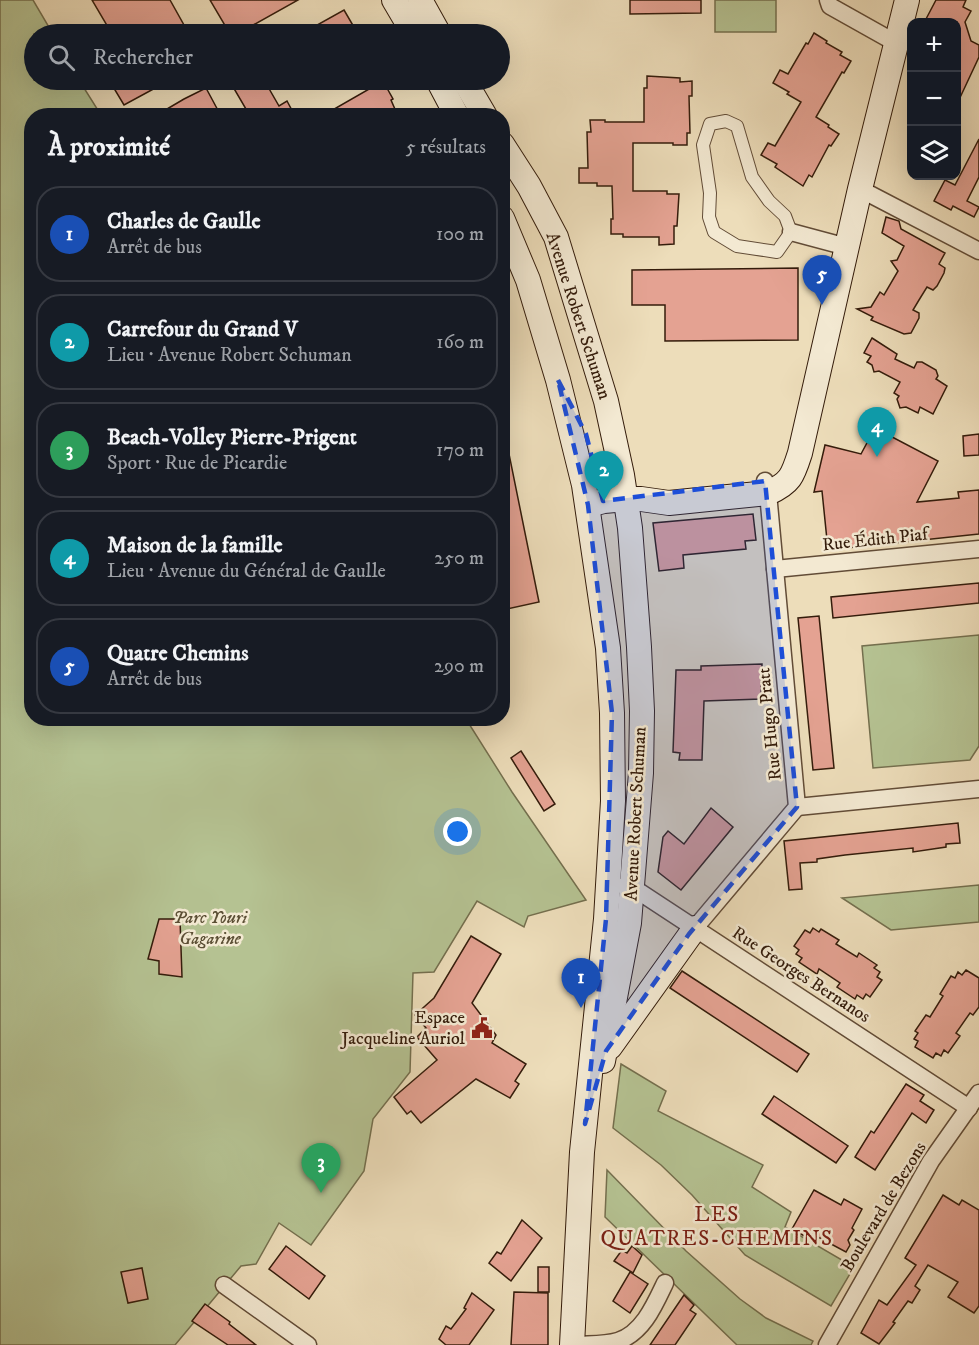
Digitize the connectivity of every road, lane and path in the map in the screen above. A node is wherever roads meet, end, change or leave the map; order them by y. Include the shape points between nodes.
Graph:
1 (394, 0) edge
2 (420, 0) edge
3 (828, 0) edge
4 (907, 0) edge
5 (408, 24) edge
6 (433, 24) edge
7 (896, 43) junction
8 (443, 90) edge
9 (470, 90) edge
10 (452, 108) edge
11 (480, 108) edge
12 (510, 157) edge
13 (860, 189) junction
14 (791, 232) junction
15 (510, 237) edge
16 (847, 247) junction
17 (979, 251) edge
18 (767, 487) junction
19 (615, 501) junction
20 (979, 549) edge
21 (775, 569) junction
22 (979, 789) edge
23 (797, 807) junction
24 (620, 886) junction
25 (694, 928) junction
26 (606, 1051) junction
27 (979, 1093) edge
28 (969, 1108) junction
29 (585, 1124) junction
30 (665, 1283) dead end
31 (224, 1285) dead end
32 (308, 1345) edge
33 (574, 1345) edge
34 (827, 1345) edge

1 - 5 main road
2 - 6 main road
3 - 7 street via 830,6
4 - 7 main road
7 - 13 main road
8 - 10 main road
9 - 11 main road
12 - 19 main road, Avenue Robert Schuman via 556,237 606,401
13 - 16 main road
13 - 17 street
14 - 14 street via 777,252 737,246 714,232 709,217 703,144 710,124 726,121 737,126 752,177 785,216
14 - 16 street
15 - 19 main road, Avenue Robert Schuman via 528,280 558,380 586,434 600,493
16 - 18 main road via 794,475 783,487
18 - 19 main road via 669,503
18 - 21 street, Rue Hugo Pratt
19 - 24 main road, Avenue Robert Schuman via 608,648
19 - 24 main road, Avenue Robert Schuman via 630,528 642,711 641,773
20 - 21 street, Rue Édith Piaf
21 - 23 street, Rue Hugo Pratt
22 - 23 street
23 - 25 street
24 - 25 street, Rue Georges Bernanos
24 - 26 main road, Avenue Robert Schuman via 629,923
24 - 29 main road, Avenue Robert Schuman
25 - 26 main road
25 - 28 street, Rue Georges Bernanos
26 - 29 main road, Avenue Robert Schuman
27 - 28 street, Boulevard de Bezons
28 - 34 street, Boulevard de Bezons via 931,1161
29 - 33 main road, Avenue Robert Schuman
30 - 33 street via 637,1330 619,1341
31 - 32 street

